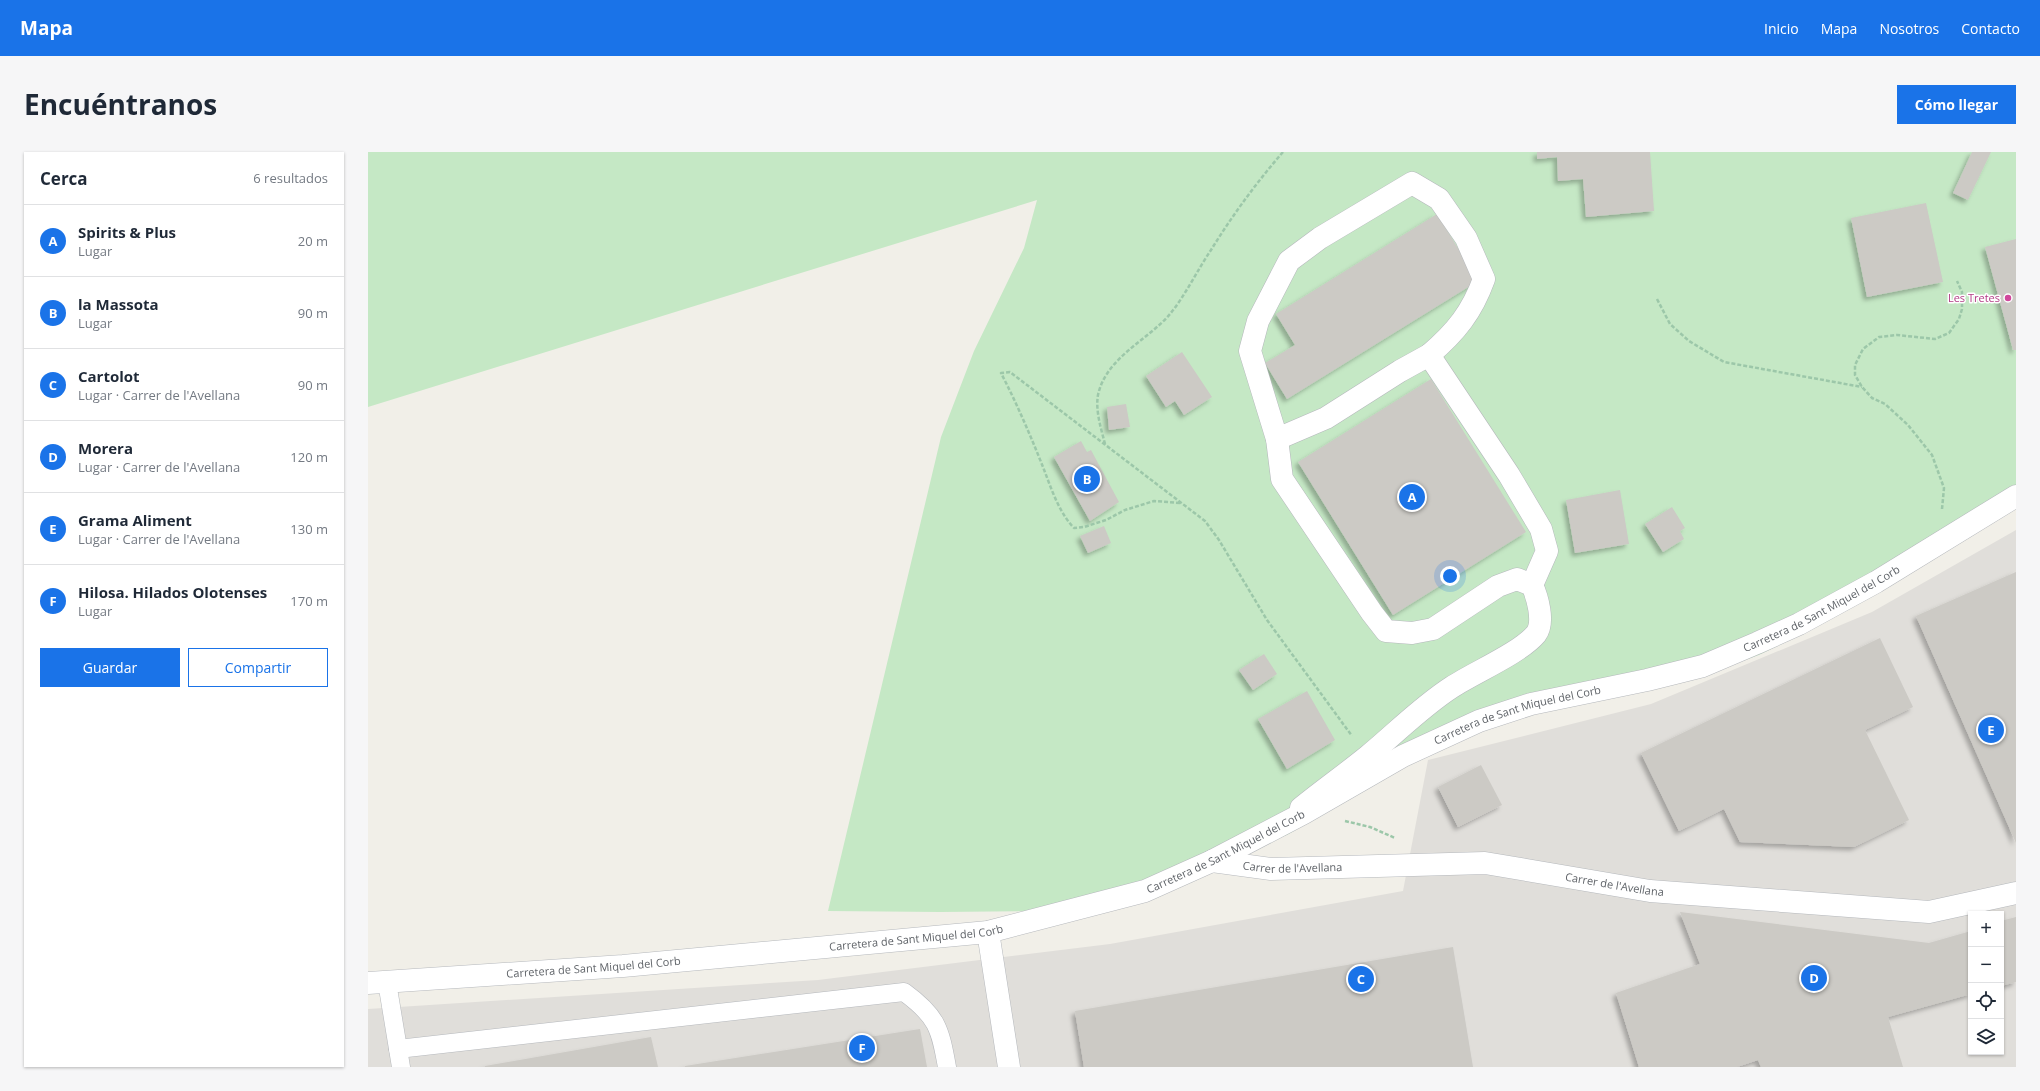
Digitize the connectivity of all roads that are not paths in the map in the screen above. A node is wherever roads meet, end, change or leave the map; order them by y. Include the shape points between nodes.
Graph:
1 (1429, 355) junction
2 (1277, 439) junction
3 (2016, 496) edge
4 (1532, 585) junction
5 (1282, 825) junction
6 (1212, 861) junction
7 (2016, 893) edge
8 (988, 932) junction
9 (378, 983) edge
10 (398, 1049) junction
11 (401, 1067) edge
12 (947, 1067) edge
13 (1009, 1067) edge

1 - 2 street via 1326,418
1 - 2 street via 1450,337 1476,301 1484,279 1466,238 1439,199 1412,183 1320,238 1290,261 1258,321 1250,351
1 - 4 street via 1542,529 1547,552
2 - 4 street via 1282,480 1386,631 1412,633 1433,629 1498,586 1517,579
3 - 5 street, Carretera de Sant Miquel del Corb via 1876,582 1798,624 1703,666 1531,704 1479,721 1404,756
4 - 5 street via 1539,599 1540,618 1537,632 1524,646 1452,687
5 - 6 street, Carretera de Sant Miquel del Corb
6 - 7 street, Carrer de l'Avellana via 1271,869 1485,863 1650,891 1929,912
6 - 8 street, Carretera de Sant Miquel del Corb via 1145,891
8 - 9 street, Carretera de Sant Miquel del Corb via 623,966
8 - 13 street
9 - 10 lane
10 - 11 lane
10 - 12 lane via 904,992 923,1006 940,1031

